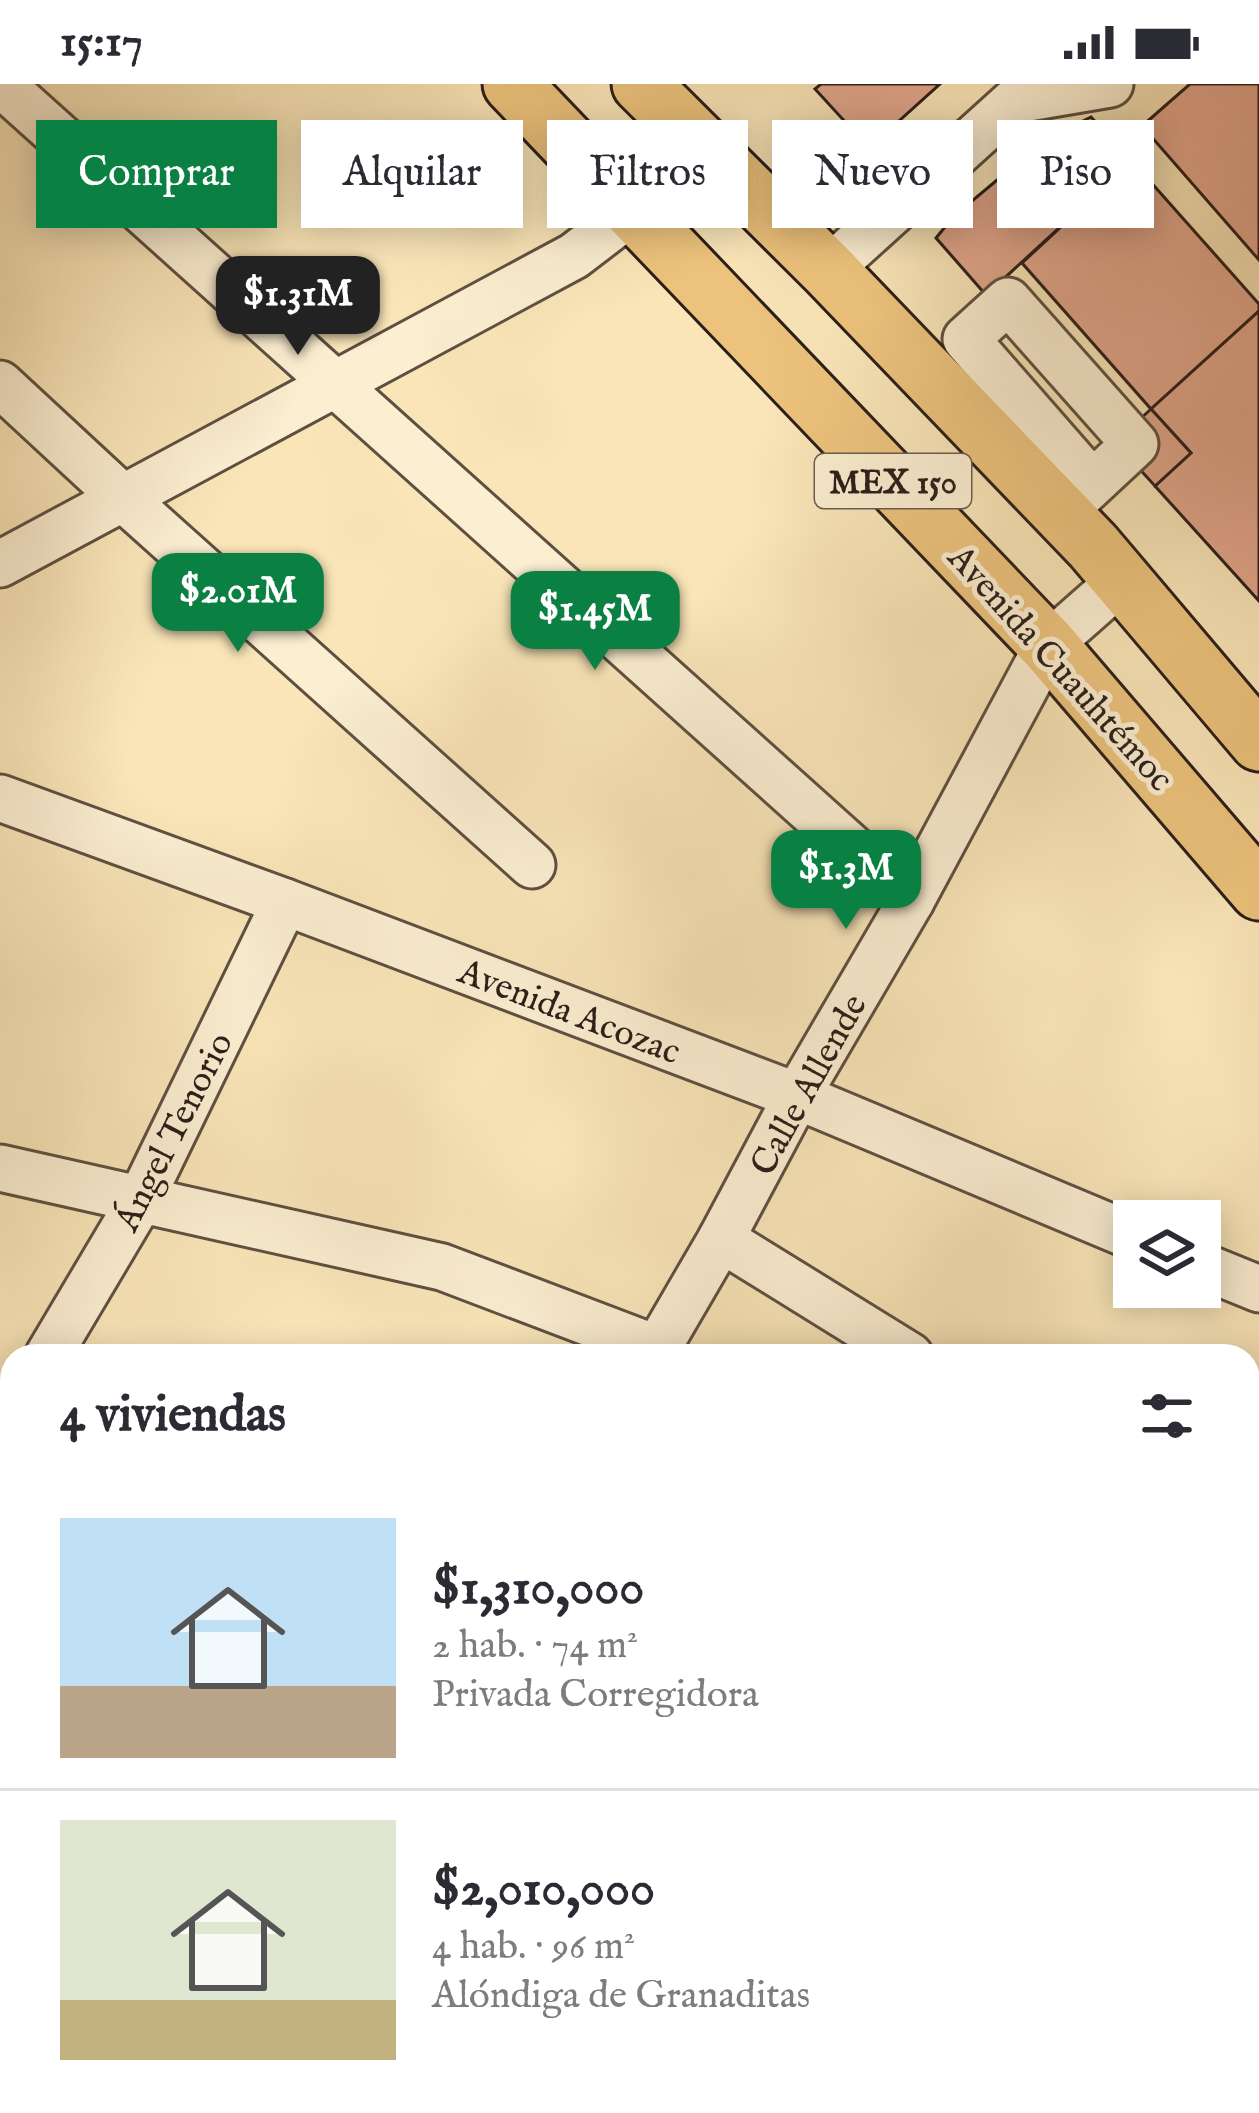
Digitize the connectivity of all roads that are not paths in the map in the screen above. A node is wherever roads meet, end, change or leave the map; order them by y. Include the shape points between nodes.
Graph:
1 (1, 84) edge
2 (512, 84) edge
3 (641, 84) edge
4 (1111, 84) edge
5 (547, 120) edge
6 (611, 228) edge
7 (651, 228) edge
8 (828, 270) junction
9 (0, 384) edge
10 (334, 385) junction
11 (123, 498) junction
12 (0, 564) edge
13 (1123, 579) junction
14 (1048, 645) junction
15 (1259, 742) edge
16 (0, 798) edge
17 (532, 865) dead end
18 (1259, 891) edge
19 (911, 901) junction
20 (285, 902) junction
21 (797, 1096) junction
22 (0, 1168) edge
23 (140, 1201) junction
24 (1113, 1228) edge
25 (721, 1239) junction
26 (1221, 1273) edge
27 (1259, 1289) edge
28 (56, 1344) edge
29 (634, 1344) edge
30 (661, 1344) edge
31 (891, 1344) edge

1 - 10 street
2 - 5 main road, Avenida Cuauhtémoc / MEX 150
3 - 8 main road, MEX 150
4 - 8 street via 1016,100
6 - 10 street via 574,256
7 - 14 main road, Avenida Cuauhtémoc / MEX 150
8 - 13 main road, MEX 150 via 1076,498
9 - 11 street
10 - 11 street
10 - 19 street
11 - 12 street
11 - 17 street
13 - 14 street, Calle Allende
13 - 15 main road, MEX 150
14 - 18 main road, Avenida Cuauhtémoc / MEX 150
14 - 19 street, Calle Allende
16 - 20 street, Avenida Acozac
19 - 21 street, Calle Allende
20 - 21 street, Avenida Acozac
20 - 23 street, Ángel Tenorio
21 - 24 street, Avenida Acozac
21 - 25 street, Calle Allende
22 - 23 street
23 - 28 street, Ángel Tenorio
23 - 29 street via 442,1267
25 - 30 street, Calle Allende
25 - 31 street
26 - 27 street

